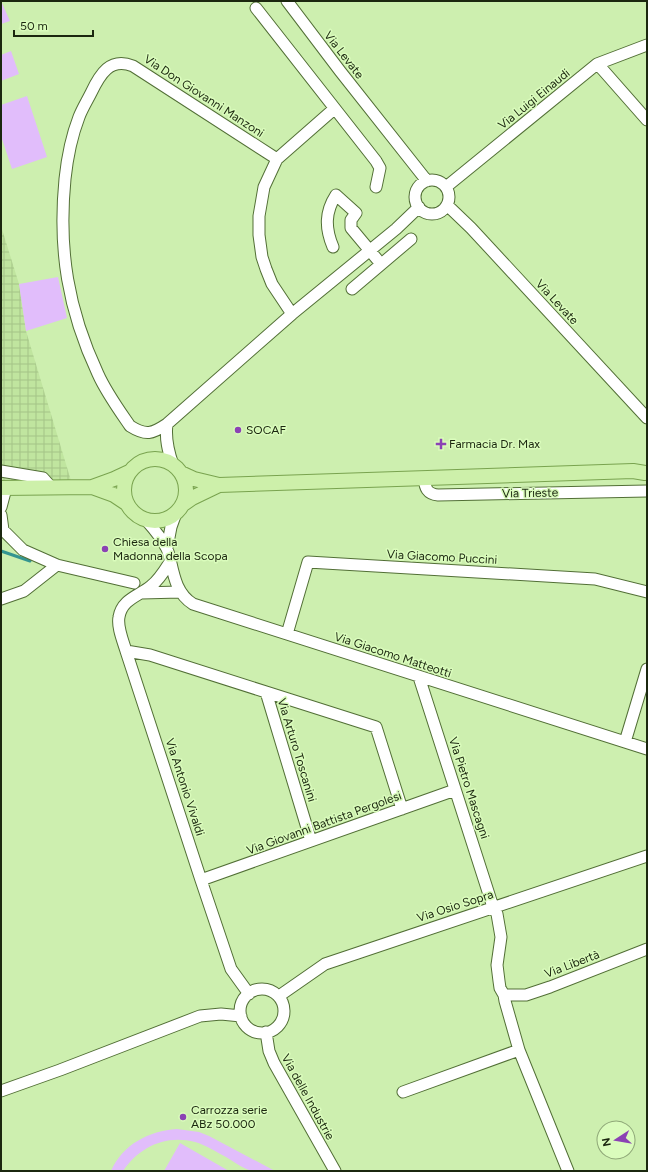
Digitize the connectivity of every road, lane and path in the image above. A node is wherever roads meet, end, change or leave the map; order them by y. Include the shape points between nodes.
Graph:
1 (287, 1) edge
2 (256, 8) dead end
3 (647, 45) edge
4 (597, 64) junction
5 (334, 109) junction
6 (647, 120) edge
7 (277, 159) junction
8 (427, 181) junction
9 (376, 187) dead end
10 (446, 187) junction
11 (447, 205) junction
12 (419, 207) junction
13 (411, 239) dead end
14 (333, 247) dead end
15 (370, 250) junction
16 (381, 264) junction
17 (352, 289) dead end
18 (292, 314) junction
19 (647, 418) edge
20 (167, 424) junction
21 (177, 469) junction
22 (1, 471) edge
23 (646, 471) edge
24 (129, 472) junction
25 (424, 478) junction
26 (218, 485) junction
27 (92, 486) junction
28 (50, 487) junction
29 (3, 488) edge
30 (647, 491) edge
31 (126, 503) junction
32 (1, 507) edge
33 (179, 509) junction
34 (1, 515) edge
35 (146, 520) junction
36 (167, 548) junction
37 (170, 562) junction
38 (57, 565) junction
39 (134, 583) dead end
40 (141, 592) junction
41 (180, 592) junction
42 (647, 592) edge
43 (1, 599) edge
44 (287, 634) junction
45 (126, 650) junction
46 (647, 669) edge
47 (419, 677) junction
48 (266, 692) junction
49 (625, 742) junction
50 (647, 749) edge
51 (455, 790) junction
52 (402, 808) junction
53 (311, 841) junction
54 (647, 856) edge
55 (201, 880) junction
56 (494, 907) junction
57 (647, 949) edge
58 (249, 994) junction
59 (504, 995) junction
60 (279, 996) junction
61 (241, 1016) junction
62 (266, 1032) junction
63 (519, 1050) junction
64 (1, 1091) edge
65 (403, 1092) dead end
66 (335, 1171) edge
67 (568, 1171) edge

1 - 8 street, Via Levate
2 - 5 street
3 - 4 street, Via Luigi Einaudi
4 - 6 street
4 - 10 street, Via Luigi Einaudi
5 - 7 street
5 - 9 street via 380,168
7 - 18 street via 264,188 259,216 259,235 272,284
7 - 20 street, Via Don Giovanni Manzoni via 127,64 117,63 102,73 78,118 67,161 62,239 74,313 99,376 130,426 146,433 156,431
8 - 10 street via 441,182
8 - 12 street via 422,183 416,192
10 - 11 street via 449,196
11 - 12 street via 436,213 426,213
11 - 19 street, Via Levate
12 - 15 street, Via Don Giovanni Manzoni
13 - 16 street
14 - 15 street via 327,218 329,207 336,195 356,213 351,220 351,228
15 - 16 street
15 - 18 street, Via Don Giovanni Manzoni
16 - 17 street
18 - 20 street, Via Don Giovanni Manzoni
20 - 21 street via 168,450
21 - 24 main road via 162,460 150,459 138,464
21 - 26 main road via 194,479
21 - 33 main road via 186,489
22 - 28 street via 43,478
23 - 25 main road, Via Trieste
24 - 27 main road via 114,480
24 - 31 main road via 124,487
25 - 26 main road, Via Trieste
25 - 30 street, Via Trieste via 427,490 438,495
26 - 33 main road via 192,498
27 - 28 main road
27 - 31 main road
28 - 29 main road
29 - 32 street
31 - 35 main road via 134,513
33 - 35 main road via 164,520
33 - 36 street via 171,528
34 - 38 street via 3,530 23,550
35 - 36 street
36 - 37 street, Via Giacomo Matteotti
37 - 40 street, Via Antonio Vivaldi via 152,586
37 - 41 street, Via Giacomo Matteotti
38 - 39 street
38 - 43 street via 24,591
40 - 41 street
40 - 45 street, Via Antonio Vivaldi via 131,597 119,617
41 - 44 street, Via Giacomo Matteotti via 193,604
42 - 44 street, Via Giacomo Puccini via 595,579 308,562
44 - 47 street, Via Giacomo Matteotti
45 - 48 street, Via Arturo Toscanini via 150,655
45 - 55 street, Via Antonio Vivaldi
46 - 49 street
47 - 49 street, Via Giacomo Matteotti
47 - 51 street, Via Pietro Mascagni
48 - 52 street via 376,727
48 - 53 street, Via Arturo Toscanini
49 - 50 street, Via Giacomo Matteotti
51 - 52 street, Via Giovanni Battista Pergolesi
51 - 56 street, Via Pietro Mascagni
52 - 53 street, Via Giovanni Battista Pergolesi
53 - 55 street, Via Giovanni Battista Pergolesi
54 - 56 street, Via Osio Sopra
55 - 58 street, Via Antonio Vivaldi via 231,969
56 - 59 street, Via Pietro Mascagni via 500,937 497,964 500,988
56 - 60 street, Via Osio Sopra via 325,964
57 - 59 street, Via Libertà via 526,995
58 - 60 street via 255,990 268,990
58 - 61 street via 242,1004
59 - 63 street, Via Pietro Mascagni
60 - 62 street via 284,1008 282,1021 278,1027
61 - 62 street via 248,1027 259,1033
61 - 64 street via 200,1016
62 - 66 street, Via delle Industrie via 274,1063
63 - 65 street
63 - 67 street, Via Pietro Mascagni

